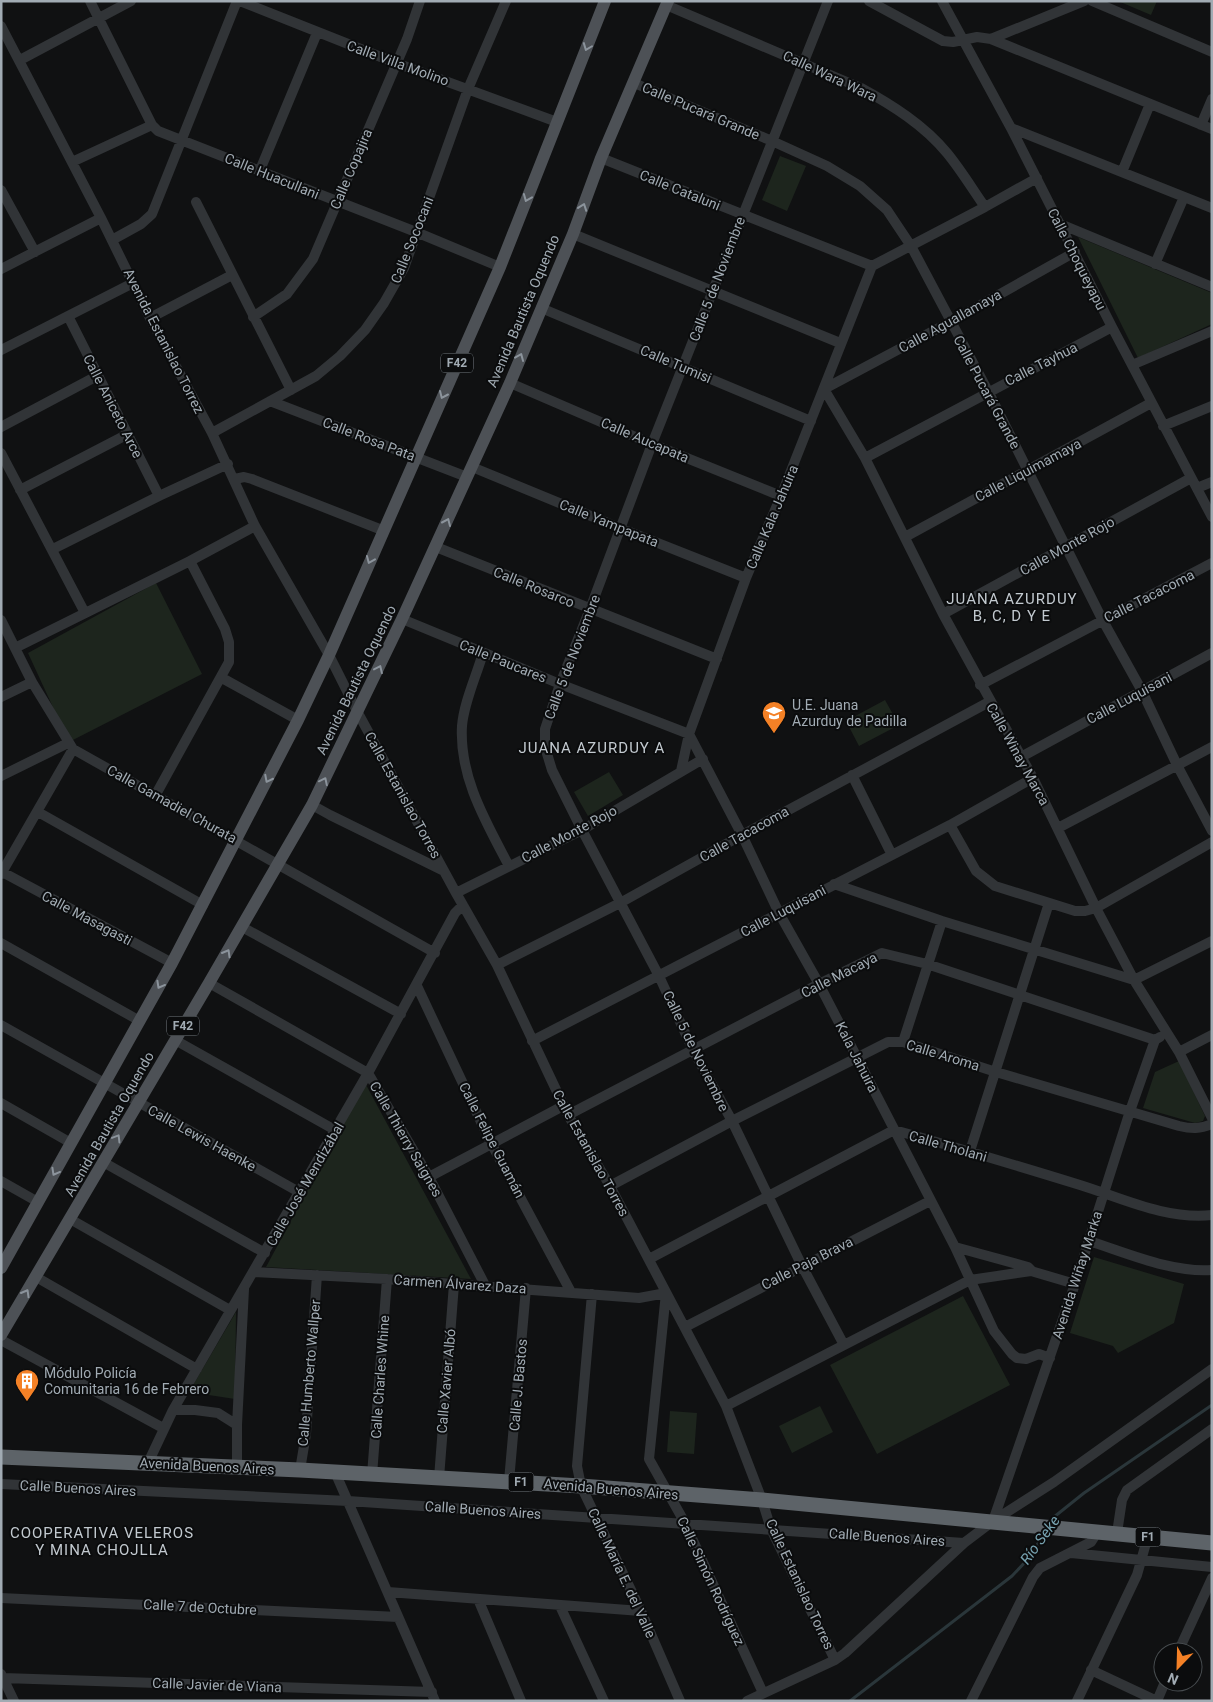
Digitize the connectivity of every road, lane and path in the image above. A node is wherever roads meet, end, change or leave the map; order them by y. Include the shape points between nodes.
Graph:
1 (90, 1) edge
2 (131, 1) edge
3 (239, 1) edge
4 (420, 1) edge
5 (506, 1) edge
6 (605, 1) edge
7 (828, 1) edge
8 (869, 1) edge
9 (942, 1) edge
10 (1084, 1) edge
11 (1099, 2) edge
12 (667, 3) edge
13 (98, 19) junction
14 (1, 26) edge
15 (316, 33) junction
16 (991, 39) junction
17 (5, 40) edge
18 (963, 40) junction
19 (1212, 52) edge
20 (20, 60) junction
21 (396, 63) junction
22 (804, 63) junction
23 (634, 83) junction
24 (468, 89) junction
25 (1212, 99) edge
26 (1150, 104) junction
27 (557, 122) junction
28 (152, 125) junction
29 (1201, 125) junction
30 (1010, 128) junction
31 (1212, 129) edge
32 (182, 141) junction
33 (772, 141) junction
34 (601, 158) junction
35 (72, 162) junction
36 (260, 170) junction
37 (1122, 172) junction
38 (1037, 178) junction
39 (2, 193) edge
40 (1184, 197) junction
41 (196, 202) dead end
42 (337, 202) junction
43 (985, 208) junction
44 (1212, 208) edge
45 (742, 214) junction
46 (101, 218) junction
47 (1058, 223) junction
48 (416, 232) junction
49 (573, 234) junction
50 (112, 240) junction
51 (911, 246) junction
52 (35, 252) junction
53 (1075, 252) junction
54 (1155, 264) junction
55 (872, 266) junction
56 (500, 267) junction
57 (1, 269) edge
58 (232, 275) junction
59 (133, 283) junction
60 (1212, 287) edge
61 (713, 291) junction
62 (541, 308) junction
63 (68, 316) junction
64 (253, 317) junction
65 (150, 318) junction
66 (950, 322) junction
67 (1112, 327) junction
68 (1212, 331) edge
69 (840, 343) junction
70 (1, 350) edge
71 (1132, 365) junction
72 (682, 367) junction
73 (97, 376) junction
74 (510, 383) junction
75 (824, 388) junction
76 (291, 390) junction
77 (988, 391) junction
78 (270, 401) junction
79 (1152, 403) junction
80 (1212, 406) edge
81 (811, 421) junction
82 (1163, 426) junction
83 (1, 427) edge
84 (212, 433) junction
85 (128, 434) junction
86 (652, 444) junction
87 (1, 453) edge
88 (415, 458) junction
89 (865, 458) junction
90 (228, 464) junction
91 (1028, 469) junction
92 (470, 472) junction
93 (1191, 478) junction
94 (235, 479) junction
95 (1212, 482) edge
96 (1197, 488) junction
97 (20, 490) junction
98 (159, 496) junction
99 (782, 496) junction
100 (1212, 517) edge
101 (255, 526) junction
102 (620, 528) junction
103 (382, 530) junction
104 (905, 537) junction
105 (1067, 546) junction
106 (436, 547) junction
107 (53, 549) junction
108 (190, 561) junction
109 (1212, 563) edge
110 (746, 578) junction
111 (590, 609) junction
112 (85, 613) junction
113 (943, 614) junction
114 (402, 619) junction
115 (1, 620) edge
116 (1102, 620) junction
117 (15, 648) junction
118 (483, 653) junction
119 (1212, 653) edge
120 (329, 655) junction
121 (717, 659) junction
122 (222, 678) junction
123 (32, 682) junction
124 (560, 684) junction
125 (980, 684) junction
126 (1142, 691) junction
127 (1, 697) edge
128 (989, 702) junction
129 (358, 713) junction
130 (298, 720) junction
131 (689, 734) junction
132 (71, 746) junction
133 (1212, 747) edge
134 (1021, 757) junction
135 (703, 759) junction
136 (1177, 765) junction
137 (681, 771) junction
138 (852, 774) junction
139 (1, 776) edge
140 (1033, 778) junction
141 (155, 796) junction
142 (312, 805) junction
143 (38, 812) junction
144 (950, 825) junction
145 (1058, 828) junction
146 (582, 830) junction
147 (1212, 831) edge
148 (742, 835) junction
149 (236, 840) junction
150 (1212, 842) edge
151 (892, 855) junction
152 (278, 864) junction
153 (508, 866) junction
154 (444, 871) junction
155 (2, 873) edge
156 (834, 884) junction
157 (456, 893) junction
158 (620, 903) junction
159 (1049, 903) junction
160 (203, 905) junction
161 (463, 905) junction
162 (1096, 908) junction
163 (779, 913) junction
164 (942, 921) junction
165 (242, 927) junction
166 (1212, 941) edge
167 (1, 943) edge
168 (1034, 949) junction
169 (435, 954) junction
170 (172, 963) junction
171 (927, 964) junction
172 (497, 965) junction
173 (659, 976) junction
174 (1134, 980) junction
175 (209, 983) junction
176 (820, 984) junction
177 (417, 986) junction
178 (1019, 995) junction
179 (401, 1014) junction
180 (140, 1021) junction
181 (1, 1025) edge
182 (1166, 1034) junction
183 (1212, 1035) edge
184 (175, 1040) junction
185 (1155, 1040) junction
186 (532, 1041) junction
187 (903, 1042) junction
188 (693, 1050) junction
189 (1178, 1052) junction
190 (857, 1057) junction
191 (996, 1072) junction
192 (368, 1073) junction
193 (104, 1084) junction
194 (139, 1102) junction
195 (1, 1103) edge
196 (566, 1110) junction
197 (1130, 1111) junction
198 (1212, 1118) edge
199 (732, 1121) junction
200 (1212, 1124) edge
201 (335, 1130) junction
202 (894, 1130) junction
203 (71, 1143) junction
204 (491, 1143) junction
205 (970, 1151) junction
206 (103, 1162) junction
207 (429, 1177) junction
208 (1, 1181) edge
209 (610, 1186) junction
210 (299, 1192) junction
211 (1104, 1192) junction
212 (769, 1195) junction
213 (930, 1201) junction
214 (38, 1202) junction
215 (1212, 1215) edge
216 (70, 1219) junction
217 (1089, 1241) junction
218 (955, 1247) junction
219 (265, 1253) junction
220 (649, 1259) junction
221 (2, 1262) edge
222 (802, 1266) junction
223 (1212, 1270) edge
224 (1031, 1271) junction
225 (253, 1272) junction
226 (317, 1275) junction
227 (36, 1277) junction
228 (387, 1279) junction
229 (970, 1280) junction
230 (454, 1284) junction
231 (1075, 1284) junction
232 (244, 1287) junction
233 (486, 1287) junction
234 (526, 1288) junction
235 (571, 1292) junction
236 (666, 1293) junction
237 (592, 1294) junction
238 (230, 1310) junction
239 (685, 1327) junction
240 (1, 1336) edge
241 (1, 1340) edge
242 (844, 1345) junction
243 (1050, 1358) junction
244 (1212, 1368) edge
245 (197, 1369) junction
246 (726, 1406) junction
247 (173, 1410) junction
248 (237, 1425) junction
249 (163, 1428) junction
250 (1212, 1429) edge
251 (1, 1457) edge
252 (148, 1463) junction
253 (238, 1467) junction
254 (300, 1470) junction
255 (335, 1472) junction
256 (372, 1475) junction
257 (439, 1478) junction
258 (509, 1481) junction
259 (1, 1484) edge
260 (581, 1486) junction
261 (670, 1494) junction
262 (762, 1500) junction
263 (348, 1501) junction
264 (597, 1518) junction
265 (993, 1521) junction
266 (685, 1523) junction
267 (771, 1529) junction
268 (1092, 1531) junction
269 (1117, 1533) junction
270 (1148, 1536) junction
271 (964, 1543) junction
272 (1212, 1543) edge
273 (1070, 1553) junction
274 (1140, 1561) junction
275 (1212, 1567) edge
276 (1212, 1578) edge
277 (388, 1592) junction
278 (1, 1598) edge
279 (478, 1599) junction
280 (560, 1606) junction
281 (641, 1611) junction
282 (398, 1617) junction
283 (1183, 1642) edge
284 (835, 1660) junction
285 (1091, 1670) junction
286 (2, 1676) edge
287 (763, 1693) junction
288 (433, 1696) edge
289 (14, 1701) edge
290 (521, 1701) edge
291 (604, 1701) edge
292 (680, 1701) edge
293 (747, 1701) edge
294 (971, 1701) edge
295 (1077, 1701) edge
296 (1157, 1701) edge

1 - 13 street
2 - 13 street
3 - 15 street, Calle Villa Molino
3 - 32 street
4 - 21 street, Calle Copajira
5 - 24 street, Calle Sococani
6 -> 27 main road, Avenida Bautista Oquendo / F42
7 - 22 street, Calle 5 de Noviembre
8 - 18 street via 943,41
9 - 18 street, Calle Choqueyapu
10 - 16 street
11 - 19 street
12 - 22 street, Calle Wara Wara
12 - 23 main road, Avenida Bautista Oquendo / F42
13 - 20 street
13 - 28 street
14 - 17 street, Avenida Estanislao Torrez
15 - 21 street, Calle Villa Molino
15 - 36 street
16 - 18 street
16 - 26 street
17 - 20 street, Avenida Estanislao Torrez
18 - 30 street, Calle Choqueyapu
20 - 35 street, Avenida Estanislao Torrez
21 - 24 street, Calle Villa Molino
21 - 42 street, Calle Copajira
22 - 33 street, Calle 5 de Noviembre
22 - 43 street, Calle Wara Wara via 890,104 924,130 947,153
23 - 33 street, Calle Pucará Grande
23 - 34 main road, Avenida Bautista Oquendo / F42
24 - 27 street, Calle Villa Molino
24 - 48 street, Calle Sococani
25 - 29 street
26 - 29 street
26 - 37 street
27 -> 56 main road, Avenida Bautista Oquendo / F42
28 - 32 street, Calle Huacullani via 163,134
28 - 35 street
29 - 31 street
30 - 37 street
30 - 38 street, Calle Choqueyapu
32 - 36 street, Calle Huacullani
32 - 50 street via 152,214
33 - 45 street, Calle 5 de Noviembre
33 - 51 street, Calle Pucará Grande via 827,166 860,186 887,210
34 - 45 street, Calle Cataluni
49 -> 34 main road, Avenida Bautista Oquendo / F42
35 - 46 street, Avenida Estanislao Torrez
36 - 42 street, Calle Huacullani
37 - 40 street
38 - 43 street
38 - 47 street, Calle Choqueyapu
39 - 52 street
40 - 44 street
40 - 54 street
41 - 58 street
42 - 48 street, Calle Huacullani
42 - 64 street, Calle Copajira via 313,259 298,281 287,294
43 - 51 street
45 - 55 street, Calle Cataluni
45 - 61 street, Calle 5 de Noviembre
46 - 50 street, Avenida Estanislao Torrez
46 - 52 street
47 - 53 street, Calle Choqueyapu
47 - 54 street
48 - 56 street, Calle Huacullani
48 - 76 street, Calle Sococani via 404,268 365,330 316,376
49 - 61 street
49 - 62 main road, Avenida Bautista Oquendo / F42
50 - 59 street, Avenida Estanislao Torrez
51 - 55 street
51 - 66 street, Calle Pucará Grande
52 - 57 street
53 - 66 street, Calle Aguallamaya
53 - 67 street, Calle Choqueyapu
54 - 60 street
55 - 69 street, Calle Kala Jahuira
56 -> 88 main road, Avenida Bautista Oquendo / F42
58 - 64 street
58 - 65 street
59 - 63 street
59 - 65 street, Avenida Estanislao Torrez
61 - 69 street
61 - 72 street, Calle 5 de Noviembre
62 - 72 street, Calle Tumisi
74 -> 62 main road, Avenida Bautista Oquendo / F42
63 - 70 street
63 - 73 street, Calle Aniceto Arce
64 - 76 street
65 - 84 street, Avenida Estanislao Torrez
66 - 75 street, Calle Aguallamaya
66 - 77 street, Calle Pucará Grande
67 - 71 street, Calle Choqueyapu
67 - 77 street, Calle Tayhua
68 - 71 street
69 - 75 street, Calle Kala Jahuira
71 - 79 street, Calle Choqueyapu
72 - 81 street, Calle Tumisi
72 - 86 street, Calle 5 de Noviembre
73 - 83 street
73 - 85 street, Calle Aniceto Arce
74 - 86 street, Calle Aucapata
74 - 92 main road, Avenida Bautista Oquendo / F42
75 - 81 street, Calle Kala Jahuira
75 - 89 street, Calle Winay Marca
76 - 78 street, Calle Sococani
77 - 89 street, Calle Tayhua
77 - 91 street, Calle Pucará Grande
78 - 84 street, Calle Sococani
78 - 88 street, Calle Rosa Pata
79 - 82 street, Calle Choqueyapu
79 - 91 street, Calle Liquimamaya
80 - 82 street
81 - 99 street, Calle Kala Jahuira
82 - 93 street, Calle Choqueyapu
84 - 90 street, Avenida Estanislao Torrez
85 - 97 street
85 - 98 street, Calle Aniceto Arce
86 - 99 street, Calle Aucapata
86 - 102 street, Calle 5 de Noviembre
87 - 97 street
88 - 92 street, Calle Rosa Pata
88 - 103 main road, Avenida Bautista Oquendo / F42
89 - 104 street, Calle Winay Marca
90 - 94 street, Avenida Estanislao Torrez
90 - 98 street
91 - 104 street, Calle Liquimamaya
91 - 105 street, Calle Pucará Grande
92 - 102 street, Calle Yampapata
106 -> 92 main road, Avenida Bautista Oquendo / F42
93 - 96 street, Calle Choqueyapu
93 - 105 street, Calle Monte Rojo
94 - 101 street, Avenida Estanislao Torrez
94 - 103 street via 252,479
95 - 96 street
96 - 100 street, Calle Choqueyapu
97 - 107 street
98 - 107 street
99 - 110 street, Calle Kala Jahuira
101 - 108 street
101 - 120 street, Avenida Estanislao Torrez
102 - 110 street, Calle Yampapata
102 - 111 street, Calle 5 de Noviembre
103 -> 120 main road, Avenida Bautista Oquendo / F42
104 - 113 street, Calle Winay Marca
105 - 113 street, Calle Monte Rojo
105 - 116 street, Calle Pucará Grande
106 - 111 street, Calle Rosarco
106 - 114 main road, Avenida Bautista Oquendo / F42
107 - 112 street
108 - 112 street
108 - 122 street via 229,642 229,662
109 - 116 street, Calle Tacacoma
110 - 121 street, Calle Kala Jahuira
111 - 121 street, Calle Rosarco
111 - 124 street, Calle 5 de Noviembre
112 - 117 street
113 - 125 street, Calle Winay Marca
114 - 118 street, Calle Paucares
129 -> 114 main road, Avenida Bautista Oquendo / F42
115 - 117 street
116 - 125 street, Calle Tacacoma
116 - 126 street, Calle Pucará Grande
117 - 123 street
118 - 124 street, Calle Paucares
118 - 153 street via 462,725 463,752 469,781
119 - 126 street, Calle Luquisani
120 - 129 street, Calle Estanislao Torres
120 - 130 main road, Avenida Bautista Oquendo / F42
121 - 131 street, Calle Kala Jahuira
122 - 130 street
122 - 141 street
123 - 127 street
123 - 132 street
124 - 131 street, Calle Paucares
124 - 146 street, Calle 5 de Noviembre via 545,729 546,747 552,770
125 - 128 street, Calle Winay Marca
126 - 134 street, Calle Luquisani
126 - 136 street, Calle Pucará Grande
128 - 134 street, Calle Winay Marca
128 - 138 street, Calle Tacacoma
142 -> 129 main road, Avenida Bautista Oquendo / F42
129 - 154 street, Calle Estanislao Torres
130 -> 149 main road, Avenida Bautista Oquendo / F42
131 - 135 street, Kala Jahuira
131 - 137 street, Calle Kala Jahuira
132 - 139 street
132 - 141 street, Calle Gamadiel Churata
132 - 143 street
133 - 136 street
134 - 140 street, Calle Winay Marca
135 - 137 street, Calle Monte Rojo
135 - 148 street, Kala Jahuira
136 - 145 street
136 - 147 street, Calle Pucará Grande
137 - 146 street, Calle Monte Rojo
138 - 148 street, Calle Tacacoma
138 - 151 street
140 - 144 street, Calle Luquisani
140 - 145 street, Calle Winay Marca
141 - 149 street, Calle Gamadiel Churata
142 - 152 main road, Avenida Bautista Oquendo / F42
142 - 154 street
143 - 155 street
143 - 160 street
144 - 151 street, Calle Luquisani
144 - 159 street via 976,871 985,879 995,886
145 - 162 street, Calle Winay Marca
146 - 153 street, Calle Monte Rojo
146 - 158 street, Calle 5 de Noviembre
148 - 158 street, Calle Tacacoma
148 - 163 street, Kala Jahuira
149 - 152 street, Calle Gamadiel Churata
149 - 160 main road, Avenida Bautista Oquendo / F42
150 - 162 street
151 - 156 street, Calle Luquisani
152 - 165 main road, Avenida Bautista Oquendo / F42
152 - 169 street, Calle Gamadiel Churata
153 - 157 street, Calle Monte Rojo
154 - 157 street, Calle Estanislao Torres
155 - 170 street, Calle Masagasti
156 - 163 street, Calle Luquisani
156 - 164 street
157 - 161 street, Calle Estanislao Torres
158 - 172 street, Calle Tacacoma
158 - 173 street, Calle 5 de Noviembre
159 - 162 street via 1075,911
159 - 168 street
160 - 170 main road, Avenida Bautista Oquendo / F42
161 - 169 street, Calle José Mendizábal via 455,913
161 - 172 street, Calle Estanislao Torres
162 - 174 street, Calle Winay Marca
163 - 173 street, Calle Luquisani
163 - 176 street, Kala Jahuira
164 - 168 street
164 - 171 street
175 -> 165 main road, Avenida Bautista Oquendo / F42
165 - 179 street
166 - 174 street
167 - 180 street
168 - 174 street
168 - 178 street
169 - 177 street, Calle José Mendizábal
170 -> 180 main road, Avenida Bautista Oquendo / F42
171 - 176 street, Calle Macaya via 882,953
171 - 178 street, Calle Macaya
171 - 187 street
172 - 186 street, Calle Estanislao Torres
173 - 186 street, Calle Luquisani
173 - 188 street, Calle 5 de Noviembre
174 - 182 street, Calle Winay Marca
175 - 184 main road, Avenida Bautista Oquendo / F42
175 - 192 street, Calle Thierry Saignes
176 - 188 street, Calle Macaya
176 - 190 street, Kala Jahuira
177 - 179 street, Calle José Mendizábal
177 - 204 street, Calle Felipe Guamán
178 - 185 street, Calle Macaya
178 - 191 street
179 - 192 street, Calle José Mendizábal
180 - 193 main road, Avenida Bautista Oquendo / F42
181 - 193 street, Calle Lewis Haenke
182 - 185 street
182 - 189 street, Calle Winay Marca
183 - 189 street
184 - 194 main road, Avenida Bautista Oquendo / F42
184 - 201 street
185 - 197 street, Avenida Wiñay Marka
186 - 196 street, Calle Estanislao Torres
187 - 190 street, Calle Aroma via 888,1042
187 - 191 street, Calle Aroma
188 - 196 street, Calle Macaya
188 - 199 street, Calle 5 de Noviembre
189 - 198 street, Calle Winay Marca
190 - 199 street, Calle Aroma
190 - 202 street, Kala Jahuira
191 - 197 street, Calle Aroma
191 - 205 street
192 - 201 street, Calle José Mendizábal
192 - 207 street, Calle Thierry Saignes
193 - 194 street, Calle Lewis Haenke
193 - 203 main road, Avenida Bautista Oquendo / F42
206 -> 194 main road, Avenida Bautista Oquendo / F42
194 - 210 street, Calle Lewis Haenke
195 - 203 street
196 - 204 street, Calle Macaya
196 - 209 street, Calle Estanislao Torres
197 - 200 street, Calle Aroma via 1191,1129
197 - 211 street, Avenida Wiñay Marka
199 - 209 street, Calle Aroma
199 - 212 street, Calle 5 de Noviembre
201 - 210 street, Calle José Mendizábal
202 - 205 street, Calle Tholani
202 - 212 street, Calle Tholani
202 - 213 street, Kala Jahuira
203 -> 214 main road, Avenida Bautista Oquendo / F42
204 - 207 street, Calle Macaya
204 - 235 street, Calle Felipe Guamán
205 - 211 street, Calle Tholani
206 - 216 main road, Avenida Bautista Oquendo / F42
206 - 219 street
207 - 233 street, Calle Thierry Saignes
208 - 214 street
209 - 220 street, Calle Estanislao Torres
210 - 219 street, Calle José Mendizábal
211 - 215 street, Calle Tholani via 1171,1213 1192,1217
211 - 217 street, Avenida Wiñay Marka
212 - 220 street, Calle Tholani
212 - 222 street, Calle 5 de Noviembre
213 - 218 street, Kala Jahuira
213 - 222 street, Calle Paja Brava
214 - 221 main road, Avenida Bautista Oquendo / F42
216 - 227 main road, Avenida Bautista Oquendo / F42
216 - 238 street
217 - 223 street via 1164,1264 1195,1271
217 - 231 street, Avenida Wiñay Marka
218 - 224 street via 1028,1267
218 - 229 street, Kala Jahuira
219 - 225 street, Calle José Mendizábal
220 - 236 street, Calle Estanislao Torres
222 - 239 street, Calle Paja Brava
222 - 242 street, Calle 5 de Noviembre
224 - 229 street
224 - 231 street
225 - 226 street, Carmen Álvarez Daza
225 - 232 street, Calle José Mendizábal
226 - 228 street, Carmen Álvarez Daza
226 - 254 street, Calle Humberto Wallper via 306,1434
240 -> 227 main road, Avenida Bautista Oquendo / F42
227 - 245 street
228 - 230 street, Carmen Álvarez Daza
228 - 256 street, Calle Charles Whine
229 - 242 street
229 - 243 street, Kala Jahuira via 994,1331 1012,1354 1026,1359 1039,1354
230 - 233 street, Carmen Álvarez Daza
230 - 257 street, Calle Xavier Albó
231 - 243 street, Avenida Wiñay Marka
232 - 238 street, Calle José Mendizábal
232 - 248 street
233 - 234 street, Carmen Álvarez Daza
234 - 235 street, Carmen Álvarez Daza
234 - 258 street, Calle J. Bastos
235 - 237 street, Carmen Álvarez Daza
236 - 237 street, Carmen Álvarez Daza via 639,1298
236 - 239 street, Calle Estanislao Torres
236 - 261 street, Calle Simón Rodríguez via 649,1459
237 - 260 street, Calle María E. del Valle via 577,1466
238 - 245 street, Calle José Mendizábal
239 - 246 street, Calle Estanislao Torres
241 - 249 street
242 - 246 street
243 - 265 street, Avenida Wiñay Marka
244 - 265 street via 1054,1482
245 - 247 street, Calle José Mendizábal
246 - 262 street, Calle Estanislao Torres
247 - 248 street via 218,1413
247 - 249 street, Calle José Mendizábal
248 - 253 street
249 - 252 street, Calle José Mendizábal
250 - 269 street via 1127,1490 1122,1500
251 - 252 highway, Avenida Buenos Aires / F1
252 - 253 highway, Avenida Buenos Aires / F1
253 - 254 highway, Avenida Buenos Aires / F1
254 - 255 highway, Avenida Buenos Aires / F1
255 - 256 highway, Avenida Buenos Aires / F1
255 - 263 street
256 - 257 highway, Avenida Buenos Aires / F1
257 - 258 highway, Avenida Buenos Aires / F1
258 - 260 highway, Avenida Buenos Aires / F1
259 - 263 street, Calle Buenos Aires
260 - 261 highway, Avenida Buenos Aires / F1
260 - 264 street, Calle María E. del Valle
261 - 262 highway, Avenida Buenos Aires / F1
261 - 266 street, Calle Simón Rodríguez
262 - 265 highway, Avenida Buenos Aires / F1
262 - 267 street, Calle Estanislao Torres
263 - 264 street, Calle Buenos Aires
263 - 277 street
264 - 266 street, Calle Buenos Aires
264 - 281 street, Calle María E. del Valle
265 - 268 highway, Avenida Buenos Aires / F1
265 - 271 street
266 - 267 street, Calle Buenos Aires
266 - 287 street, Calle Simón Rodríguez
267 - 271 street, Calle Buenos Aires
267 - 284 street, Calle Estanislao Torres
268 - 269 highway, F1
268 - 273 street via 1091,1542
269 - 270 highway, F1
270 - 272 highway, F1
270 - 274 street
271 - 284 street
273 - 274 street
273 - 294 street via 1040,1568 1033,1577
274 - 275 street
274 - 285 street
276 - 283 street
277 - 279 street
277 - 282 street
278 - 282 street, Calle 7 de Octubre
279 - 280 street
279 - 290 street
280 - 281 street
280 - 291 street
281 - 292 street, Calle María E. del Valle
282 - 288 street
284 - 287 street
285 - 295 street
285 - 296 street
286 - 288 street, Calle Javier de Viana
286 - 289 street
287 - 293 street

